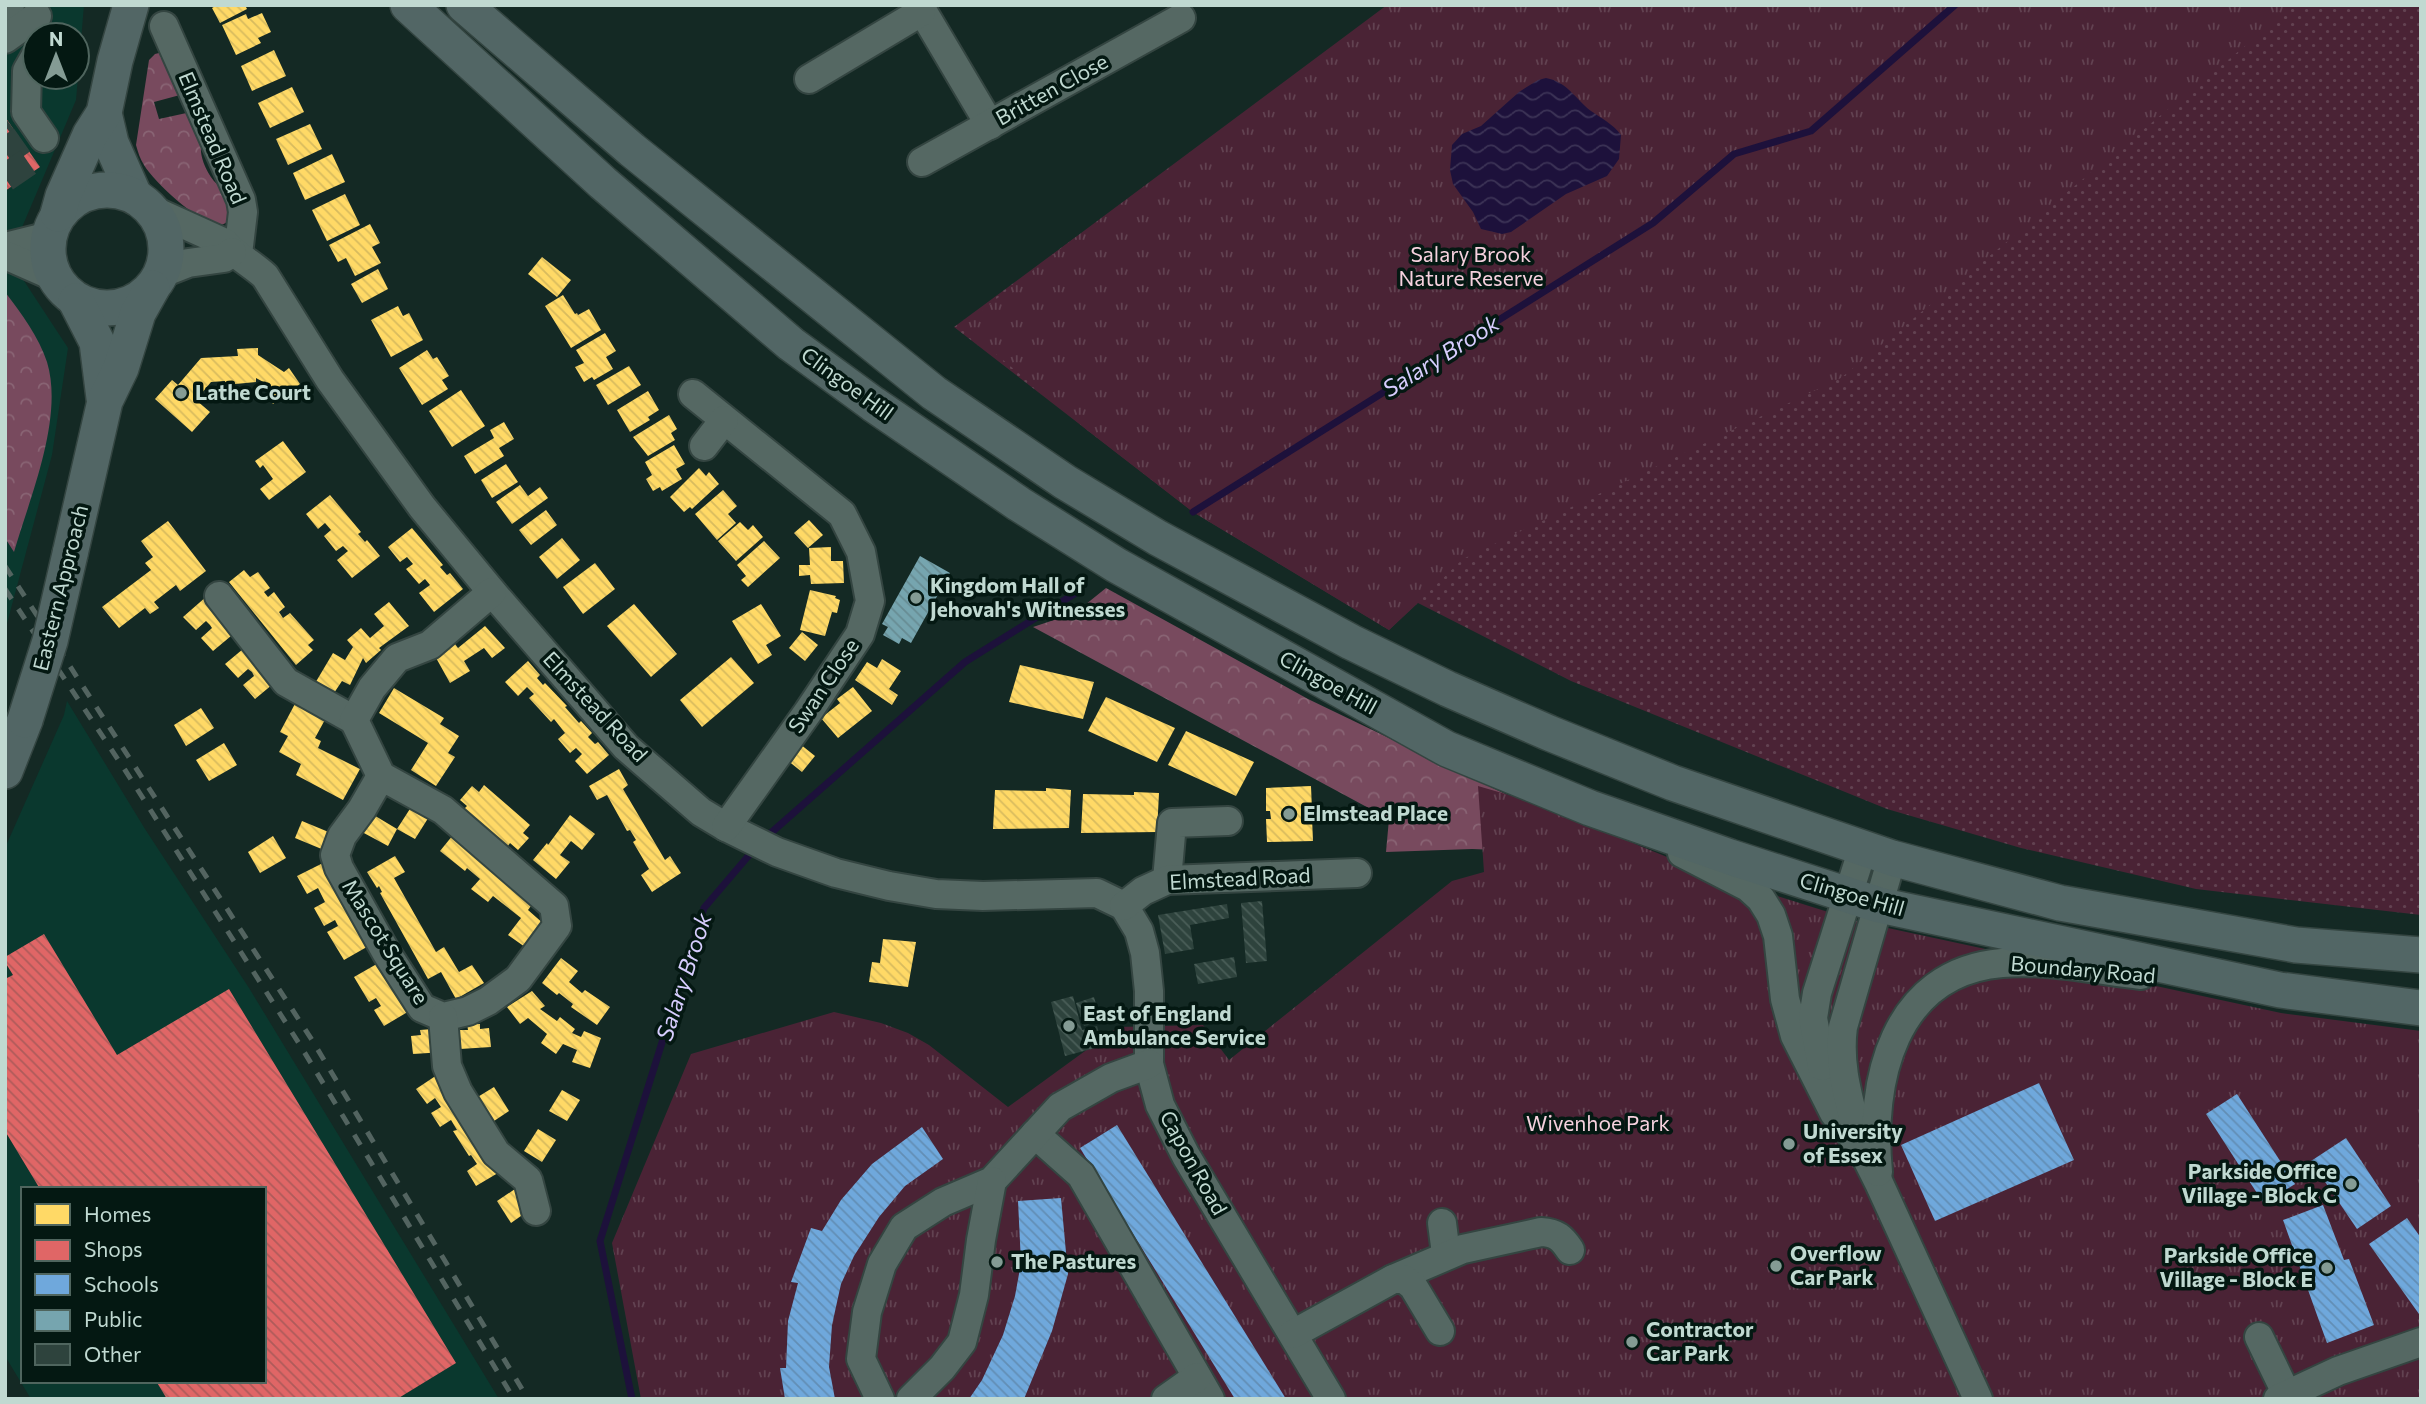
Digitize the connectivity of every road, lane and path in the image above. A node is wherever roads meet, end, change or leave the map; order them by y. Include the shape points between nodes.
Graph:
1 (10, 5) edge
2 (131, 5) edge
3 (408, 5) edge
4 (464, 5) edge
5 (5, 8) edge
6 (920, 8) edge
7 (1181, 18) dead end
8 (38, 19) edge
9 (164, 26) dead end
10 (5, 39) edge
11 (16, 77) edge
12 (809, 79) dead end
13 (104, 113) junction
14 (990, 125) junction
15 (27, 134) dead end
16 (922, 162) dead end
17 (142, 202) junction
18 (54, 225) junction
19 (5, 247) edge
20 (235, 253) junction
21 (5, 256) edge
22 (156, 281) junction
23 (65, 289) junction
24 (693, 394) dead end
25 (105, 401) junction
26 (724, 419) junction
27 (705, 446) dead end
28 (492, 592) junction
29 (219, 596) dead end
30 (354, 720) junction
31 (5, 771) edge
32 (381, 776) junction
33 (1590, 808) junction
34 (1228, 821) dead end
35 (736, 833) junction
36 (1878, 853) junction
37 (1357, 873) dead end
38 (1167, 880) junction
39 (1863, 900) junction
40 (1124, 906) junction
41 (2421, 955) edge
42 (2280, 990) junction
43 (2421, 1008) edge
44 (443, 1017) junction
45 (1149, 1064) junction
46 (1835, 1113) junction
47 (1035, 1134) junction
48 (1861, 1147) junction
49 (992, 1181) junction
50 (1879, 1183) junction
51 (536, 1211) dead end
52 (1442, 1223) dead end
53 (1570, 1250) dead end
54 (1446, 1254) junction
55 (1393, 1279) junction
56 (1440, 1331) dead end
57 (1293, 1334) junction
58 (2259, 1337) dead end
59 (2421, 1342) edge
60 (1203, 1388) edge
61 (2283, 1397) edge
62 (880, 1399) edge
63 (911, 1399) edge
64 (1166, 1399) edge
65 (1331, 1399) edge
66 (1978, 1399) edge

1 - 5 street
2 - 13 main road
3 - 33 main road, Clingoe Hill via 603,183 791,344 1019,504 1116,565 1447,749
4 - 36 main road via 632,150 934,393 1075,489 1158,538 1448,690 1673,783
6 - 12 street
6 - 14 street
7 - 14 street, Britten Close
8 - 10 street
9 - 20 street, Elmstead Road via 241,200
11 - 15 street
13 - 17 main road via 111,143
13 - 18 main road via 90,135
14 - 16 street, Britten Close
17 - 18 main road via 117,190 90,191 74,199
17 - 20 street, Elmstead Road via 225,243
17 - 22 main road via 166,240 167,254
18 - 19 street
18 - 23 main road via 48,255
20 - 22 street via 188,263
20 - 28 street, Elmstead Road via 253,264 273,287 299,334 370,435
21 - 23 street
22 - 23 main road via 137,300 117,307 102,308
22 - 25 main road, Eastern Approach via 138,313 121,369
23 - 25 main road, Eastern Approach via 97,342
24 - 26 street, Swan Close
25 - 31 main road, Eastern Approach, bridge via 50,641
26 - 27 street
26 - 35 street, Swan Close via 842,514 861,552 870,601 860,634
28 - 30 street via 430,645 397,658
28 - 35 street, Elmstead Road via 626,747 701,812
29 - 30 street via 286,682
30 - 32 street
32 - 44 street, Mascot Square via 342,836 335,855 360,908 422,1008
32 - 44 street, Mascot Square via 443,810 554,906 557,926 519,979 488,1001
33 - 39 main road, Clingoe Hill
33 - 46 street, Boundary Road via 1748,887 1761,899 1778,936 1785,999 1795,1036
34 - 38 street via 1172,823
35 - 40 street, Elmstead Road via 836,873 936,894 1097,893
36 - 39 street, Boundary Road
36 - 41 main road via 2060,903 2296,945
37 - 38 street, Elmstead Road
38 - 40 street, Elmstead Road
39 - 42 main road, Clingoe Hill
39 - 46 street, Boundary Road via 1816,993 1817,1046
39 - 48 street, Boundary Road via 1840,1044 1842,1072
40 - 45 street, Capon Road via 1145,953
42 - 43 main road, Clingoe Hill
42 - 50 street, Boundary Road via 2025,962 1963,972 1930,992 1894,1037 1875,1117
44 - 51 street via 447,1066 458,1092 496,1153 536,1173
45 - 47 street via 1111,1078 1060,1107
45 - 57 street, Capon Road via 1160,1105 1186,1156
46 - 48 street, Boundary Road
47 - 49 street
47 - 60 street via 1081,1175
48 - 50 street, Boundary Road
49 - 62 street via 943,1202 904,1227 882,1264 867,1312 861,1359
49 - 63 street via 962,1342
50 - 66 street, Boundary Road
52 - 54 street
53 - 54 street via 1561,1237 1541,1232
54 - 55 street
55 - 56 street via 1404,1279 1413,1286
55 - 57 street
57 - 65 street, Capon Road
58 - 61 street
59 - 61 street via 2338,1371
60 - 64 street

